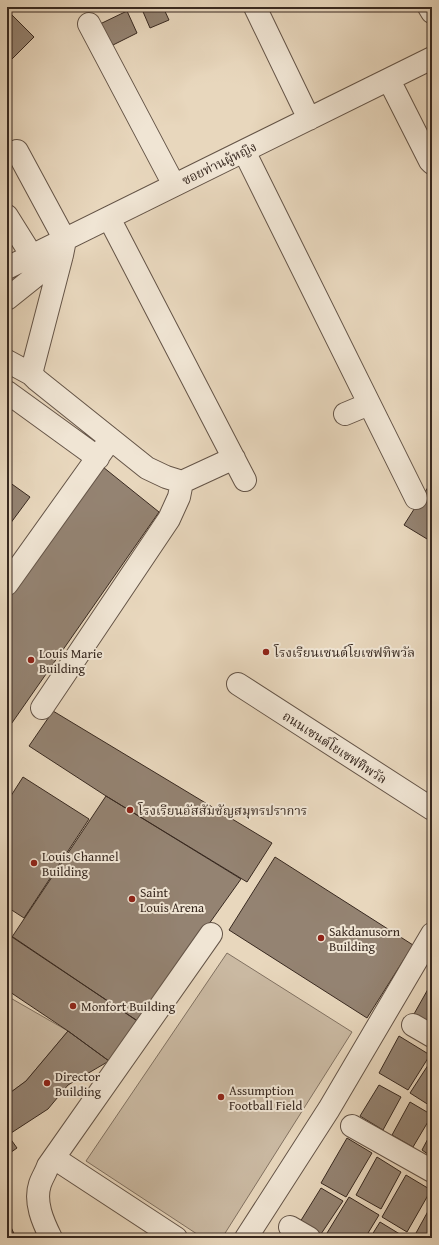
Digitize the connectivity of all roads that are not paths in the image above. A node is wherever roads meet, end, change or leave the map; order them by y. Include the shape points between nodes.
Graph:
1 (255, 7) edge
2 (429, 7) edge
3 (432, 12) edge
4 (89, 24) dead end
5 (432, 58) edge
6 (388, 80) junction
7 (309, 119) junction
8 (18, 151) dead end
9 (244, 151) junction
10 (432, 163) edge
11 (174, 185) junction
12 (7, 216) edge
13 (109, 218) junction
14 (63, 247) junction
15 (32, 256) junction
16 (7, 268) edge
17 (7, 299) edge
18 (7, 360) edge
19 (31, 374) junction
20 (7, 392) edge
21 (369, 404) junction
22 (345, 414) dead end
23 (110, 440) junction
24 (98, 458) junction
25 (234, 458) junction
26 (245, 480) dead end
27 (182, 482) junction
28 (416, 498) dead end
29 (7, 584) edge
30 (238, 684) dead end
31 (42, 708) dead end
32 (432, 810) edge
33 (211, 934) dead end
34 (432, 934) edge
35 (413, 1024) dead end
36 (432, 1036) edge
37 (352, 1126) dead end
38 (54, 1158) junction
39 (432, 1171) edge
40 (290, 1227) dead end
41 (51, 1238) edge
42 (176, 1238) edge
43 (246, 1238) edge
44 (309, 1238) edge

1 - 7 street
2 - 3 street
4 - 11 street
5 - 6 street, ซอยท่านผู้หญิง
6 - 7 street, ซอยท่านผู้หญิง
6 - 10 street
7 - 9 street, ซอยท่านผู้หญิง
8 - 14 street
9 - 11 street, ซอยท่านผู้หญิง
9 - 21 street
11 - 13 street, ซอยท่านผู้หญิง
12 - 15 street
13 - 14 street, ซอยท่านผู้หญิง
13 - 25 street
14 - 15 street, ซอยท่านผู้หญิง
14 - 17 street
14 - 19 street
15 - 16 street, ซอยท่านผู้หญิง
18 - 19 street
19 - 23 street
20 - 24 street
21 - 22 street
21 - 28 street
23 - 24 street
23 - 27 street via 147,468
24 - 29 street
25 - 26 street
25 - 27 street
27 - 31 street via 179,498 169,520
30 - 32 street, ถนนเซนต์โยเซฟทิพวัล
33 - 38 street
34 - 43 street via 329,1108
35 - 36 street
37 - 39 street
38 - 41 street via 40,1184 38,1203
38 - 42 street
40 - 44 street

